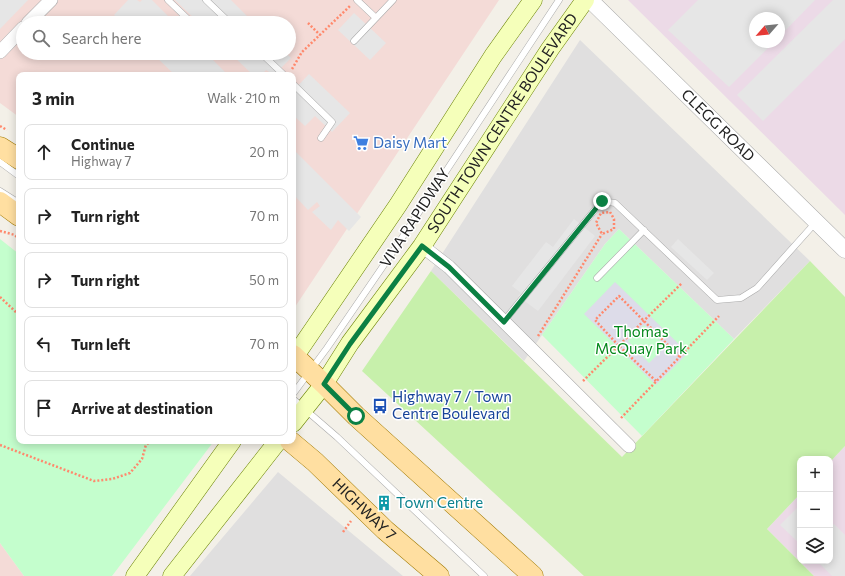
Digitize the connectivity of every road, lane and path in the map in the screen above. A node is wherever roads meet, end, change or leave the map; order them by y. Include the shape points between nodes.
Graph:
1 (51, 0) edge
2 (168, 0) edge
3 (206, 0) edge
4 (357, 0) edge
5 (393, 0) edge
6 (533, 0) edge
7 (559, 0) edge
8 (585, 0) edge
9 (590, 0) edge
10 (351, 5) dead end
11 (35, 16) edge
12 (185, 16) edge
13 (223, 16) edge
14 (376, 18) junction
15 (308, 23) dead end
16 (16, 35) edge
17 (320, 35) junction
18 (354, 40) dead end
19 (0, 52) edge
20 (268, 60) edge
21 (281, 72) edge
22 (290, 72) edge
23 (296, 87) edge
24 (321, 138) dead end
25 (0, 147) edge
26 (16, 157) edge
27 (0, 162) edge
28 (16, 174) edge
29 (0, 191) edge
30 (0, 202) edge
31 (16, 202) edge
32 (16, 214) edge
33 (816, 222) junction
34 (644, 230) junction
35 (0, 231) edge
36 (602, 234) junction
37 (16, 236) edge
38 (422, 246) junction
39 (845, 250) edge
40 (597, 278) dead end
41 (682, 283) dead end
42 (0, 296) edge
43 (16, 312) edge
44 (719, 316) dead end
45 (644, 321) junction
46 (504, 322) junction
47 (538, 336) dead end
48 (618, 345) junction
49 (296, 353) edge
50 (680, 357) junction
51 (296, 360) edge
52 (317, 377) junction
53 (583, 381) dead end
54 (656, 381) junction
55 (296, 392) edge
56 (299, 404) edge
57 (621, 418) dead end
58 (147, 444) edge
59 (230, 444) edge
60 (276, 444) edge
61 (294, 444) edge
62 (0, 445) edge
63 (628, 446) dead end
64 (352, 520) dead end
65 (343, 532) dead end
66 (135, 576) edge
67 (172, 576) edge
68 (439, 576) edge
69 (484, 576) edge
70 (533, 576) edge

1 - 11 street
2 - 12 lane
3 - 13 lane
4 - 14 lane
5 - 14 lane
6 - 49 main road via 493,56 394,212
7 - 52 lane, VIVA RAPIDWAY via 392,252
8 - 38 main road, SOUTH TOWN CENTRE BOULEVARD
9 - 33 street, CLEGG ROAD
10 - 17 path
14 - 18 lane
15 - 17 path
16 - 19 street
17 - 22 path via 302,52
20 - 21 lane
23 - 24 lane via 332,122
25 - 26 main road
27 - 28 lane
29 - 31 lane
30 - 32 main road
33 - 34 lane via 757,288 741,298 718,300
33 - 39 street, CLEGG ROAD
34 - 40 lane
34 - 46 lane via 615,203 602,201
35 - 37 path
36 - 36 path via 614,229 614,219 610,212 601,213 596,223
36 - 47 path
38 - 46 street via 449,267
38 - 52 main road, SOUTH TOWN CENTRE BOULEVARD via 350,344
41 - 45 path
42 - 43 path
44 - 50 path
45 - 48 path
45 - 48 path via 619,296 595,320
45 - 50 path
46 - 63 street
48 - 53 path
48 - 54 path
50 - 54 path
51 - 52 main road
52 - 55 lane, VIVA RAPIDWAY
52 - 56 main road, SOUTH TOWN CENTRE BOULEVARD
52 - 70 main road via 356,416
54 - 57 path
56 - 69 lane
58 - 62 path via 142,459 130,473 94,481
59 - 66 main road
60 - 67 main road
61 - 68 main road, HIGHWAY 7 via 385,530
64 - 65 path

